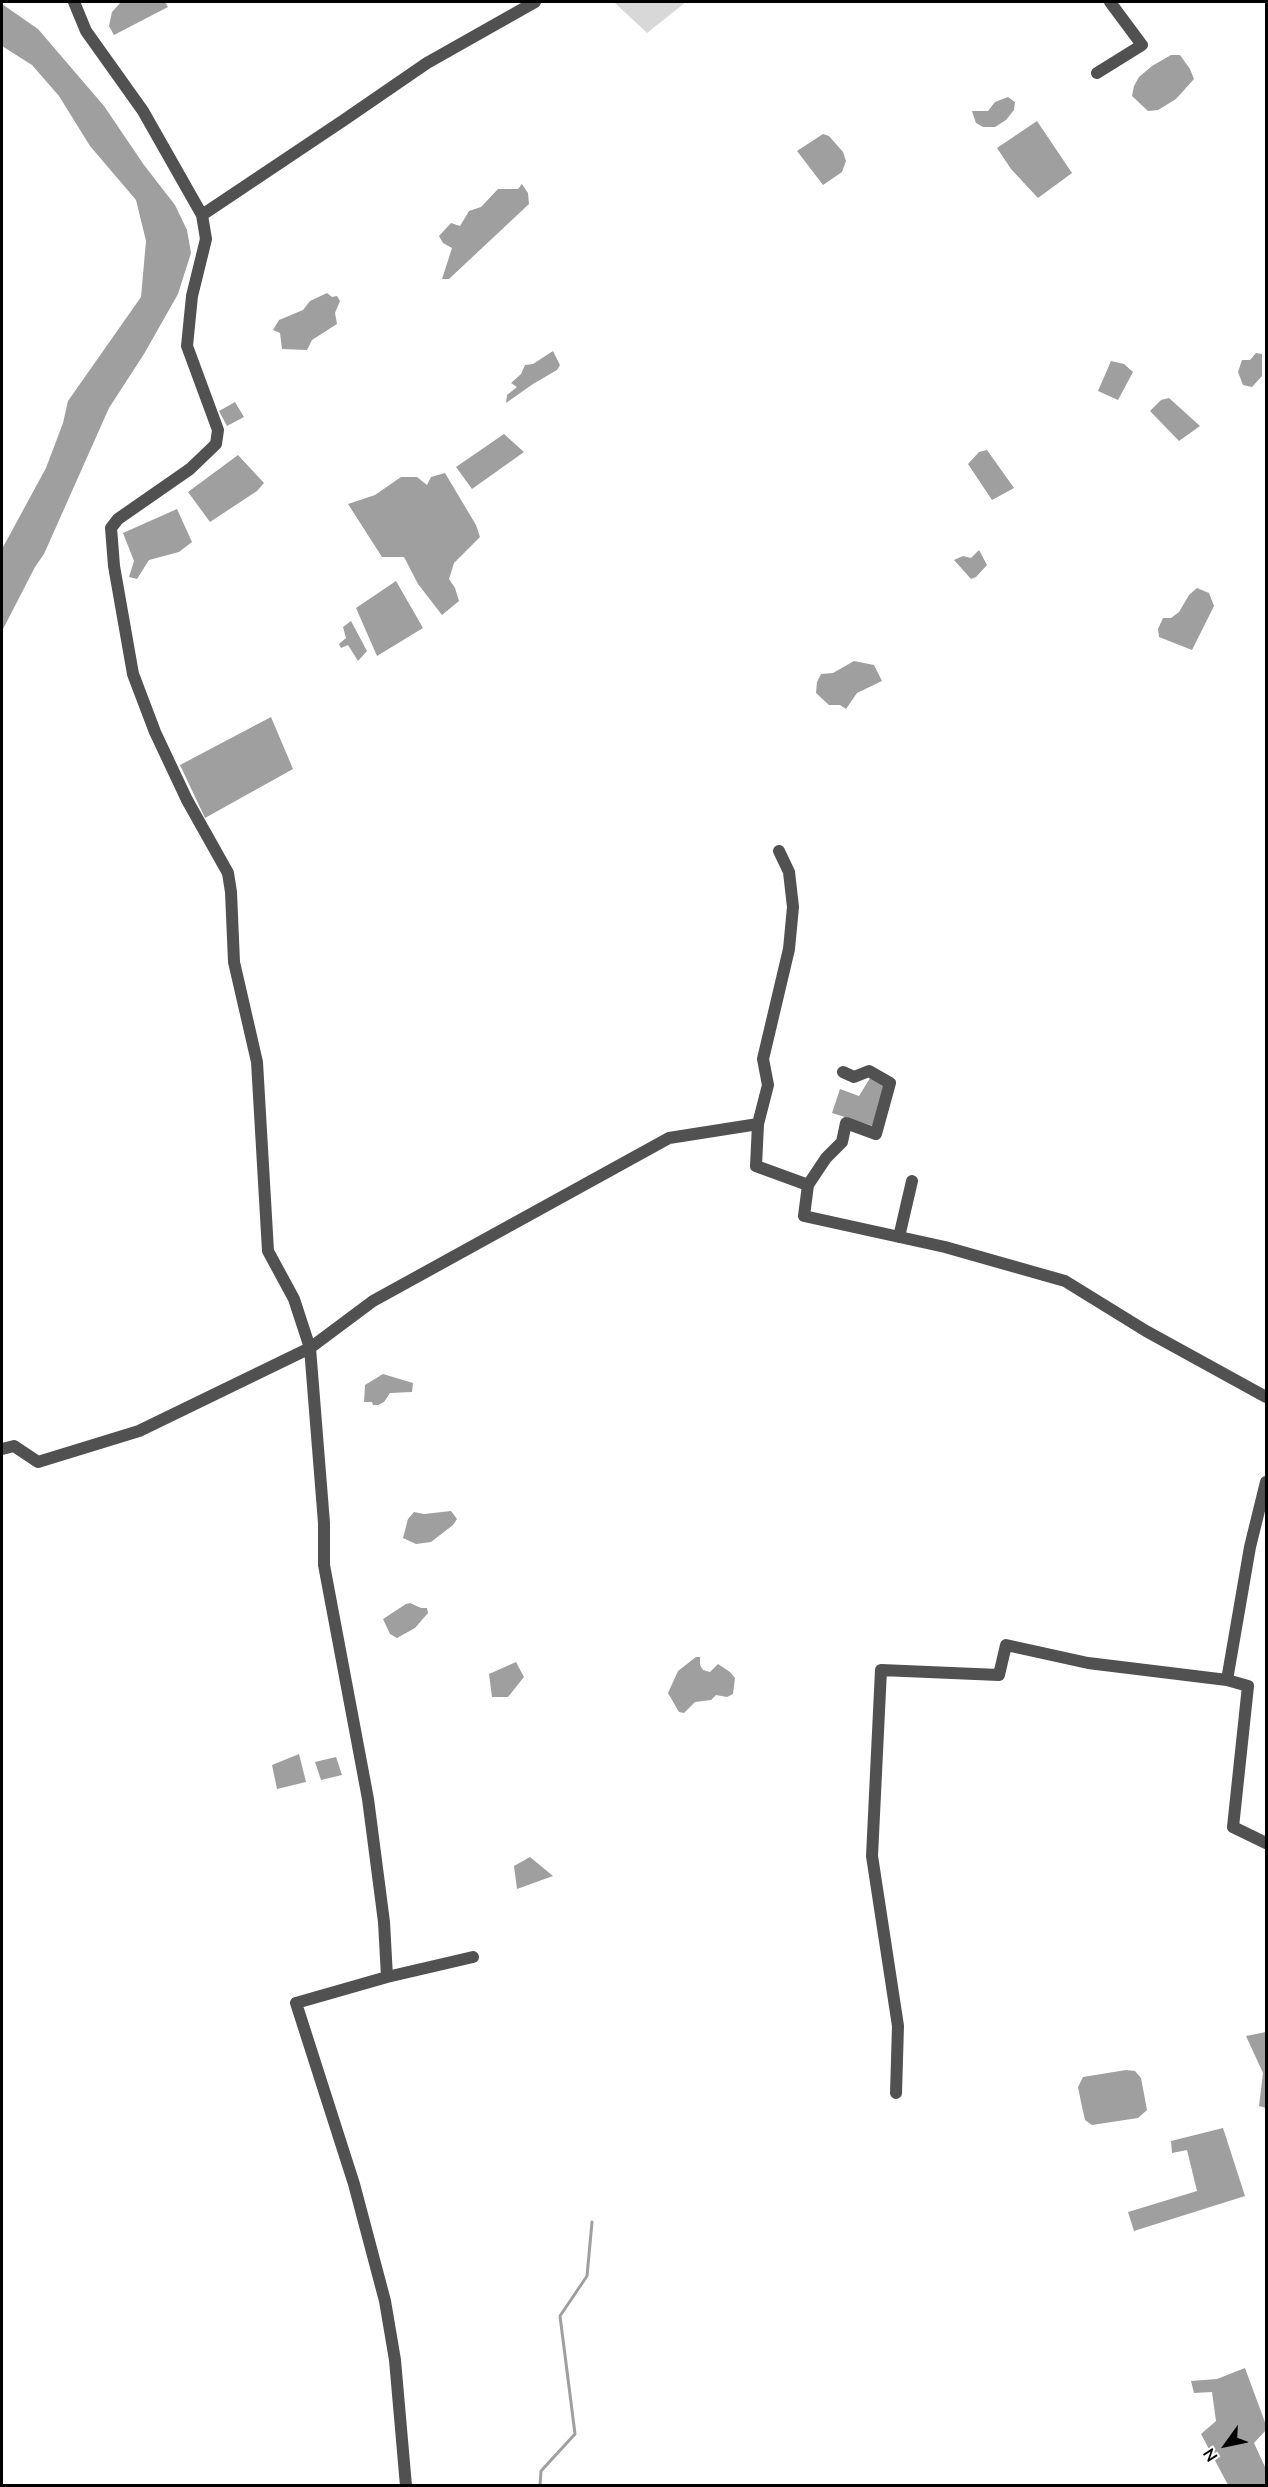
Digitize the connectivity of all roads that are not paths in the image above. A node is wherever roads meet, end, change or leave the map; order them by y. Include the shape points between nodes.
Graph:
1 (74, 2) edge
2 (536, 2) edge
3 (1110, 2) edge
4 (1097, 73) dead end
5 (202, 215) junction
6 (779, 851) dead end
7 (843, 1072) dead end
8 (758, 1124) junction
9 (912, 1180) dead end
10 (808, 1185) junction
11 (899, 1237) junction
12 (310, 1348) junction
13 (1266, 1397) edge
14 (2, 1449) edge
15 (1266, 1482) edge
16 (1227, 1680) junction
17 (1266, 1843) edge
18 (473, 1957) dead end
19 (387, 1977) junction
20 (896, 2092) dead end
21 (406, 2486) edge

1 - 5 street via 86,31 143,111
2 - 5 street via 427,63
3 - 4 street via 1142,45
5 - 12 street via 206,239 192,296 187,346 218,430 216,444 190,469 118,519 111,528 114,566 133,674 159,742 228,873 234,962 257,1062 268,1251 294,1299
6 - 8 street via 789,872 793,906 789,949 762,1059 768,1085
7 - 10 street via 854,1077 869,1071 890,1083 876,1134 846,1124 842,1142
8 - 10 street via 756,1166
8 - 12 street via 669,1138 373,1301
9 - 11 street
10 - 11 street via 804,1216
11 - 13 street via 1065,1281
12 - 14 street via 139,1431 38,1462 14,1446
12 - 19 street via 324,1565 368,1799
15 - 16 street via 1250,1547
16 - 17 street via 1248,1686 1233,1827
16 - 20 street via 1088,1663 1006,1645 999,1675 881,1670 872,1856 898,2026
18 - 19 street
19 - 21 street via 296,2003 354,2184 385,2301 395,2360

